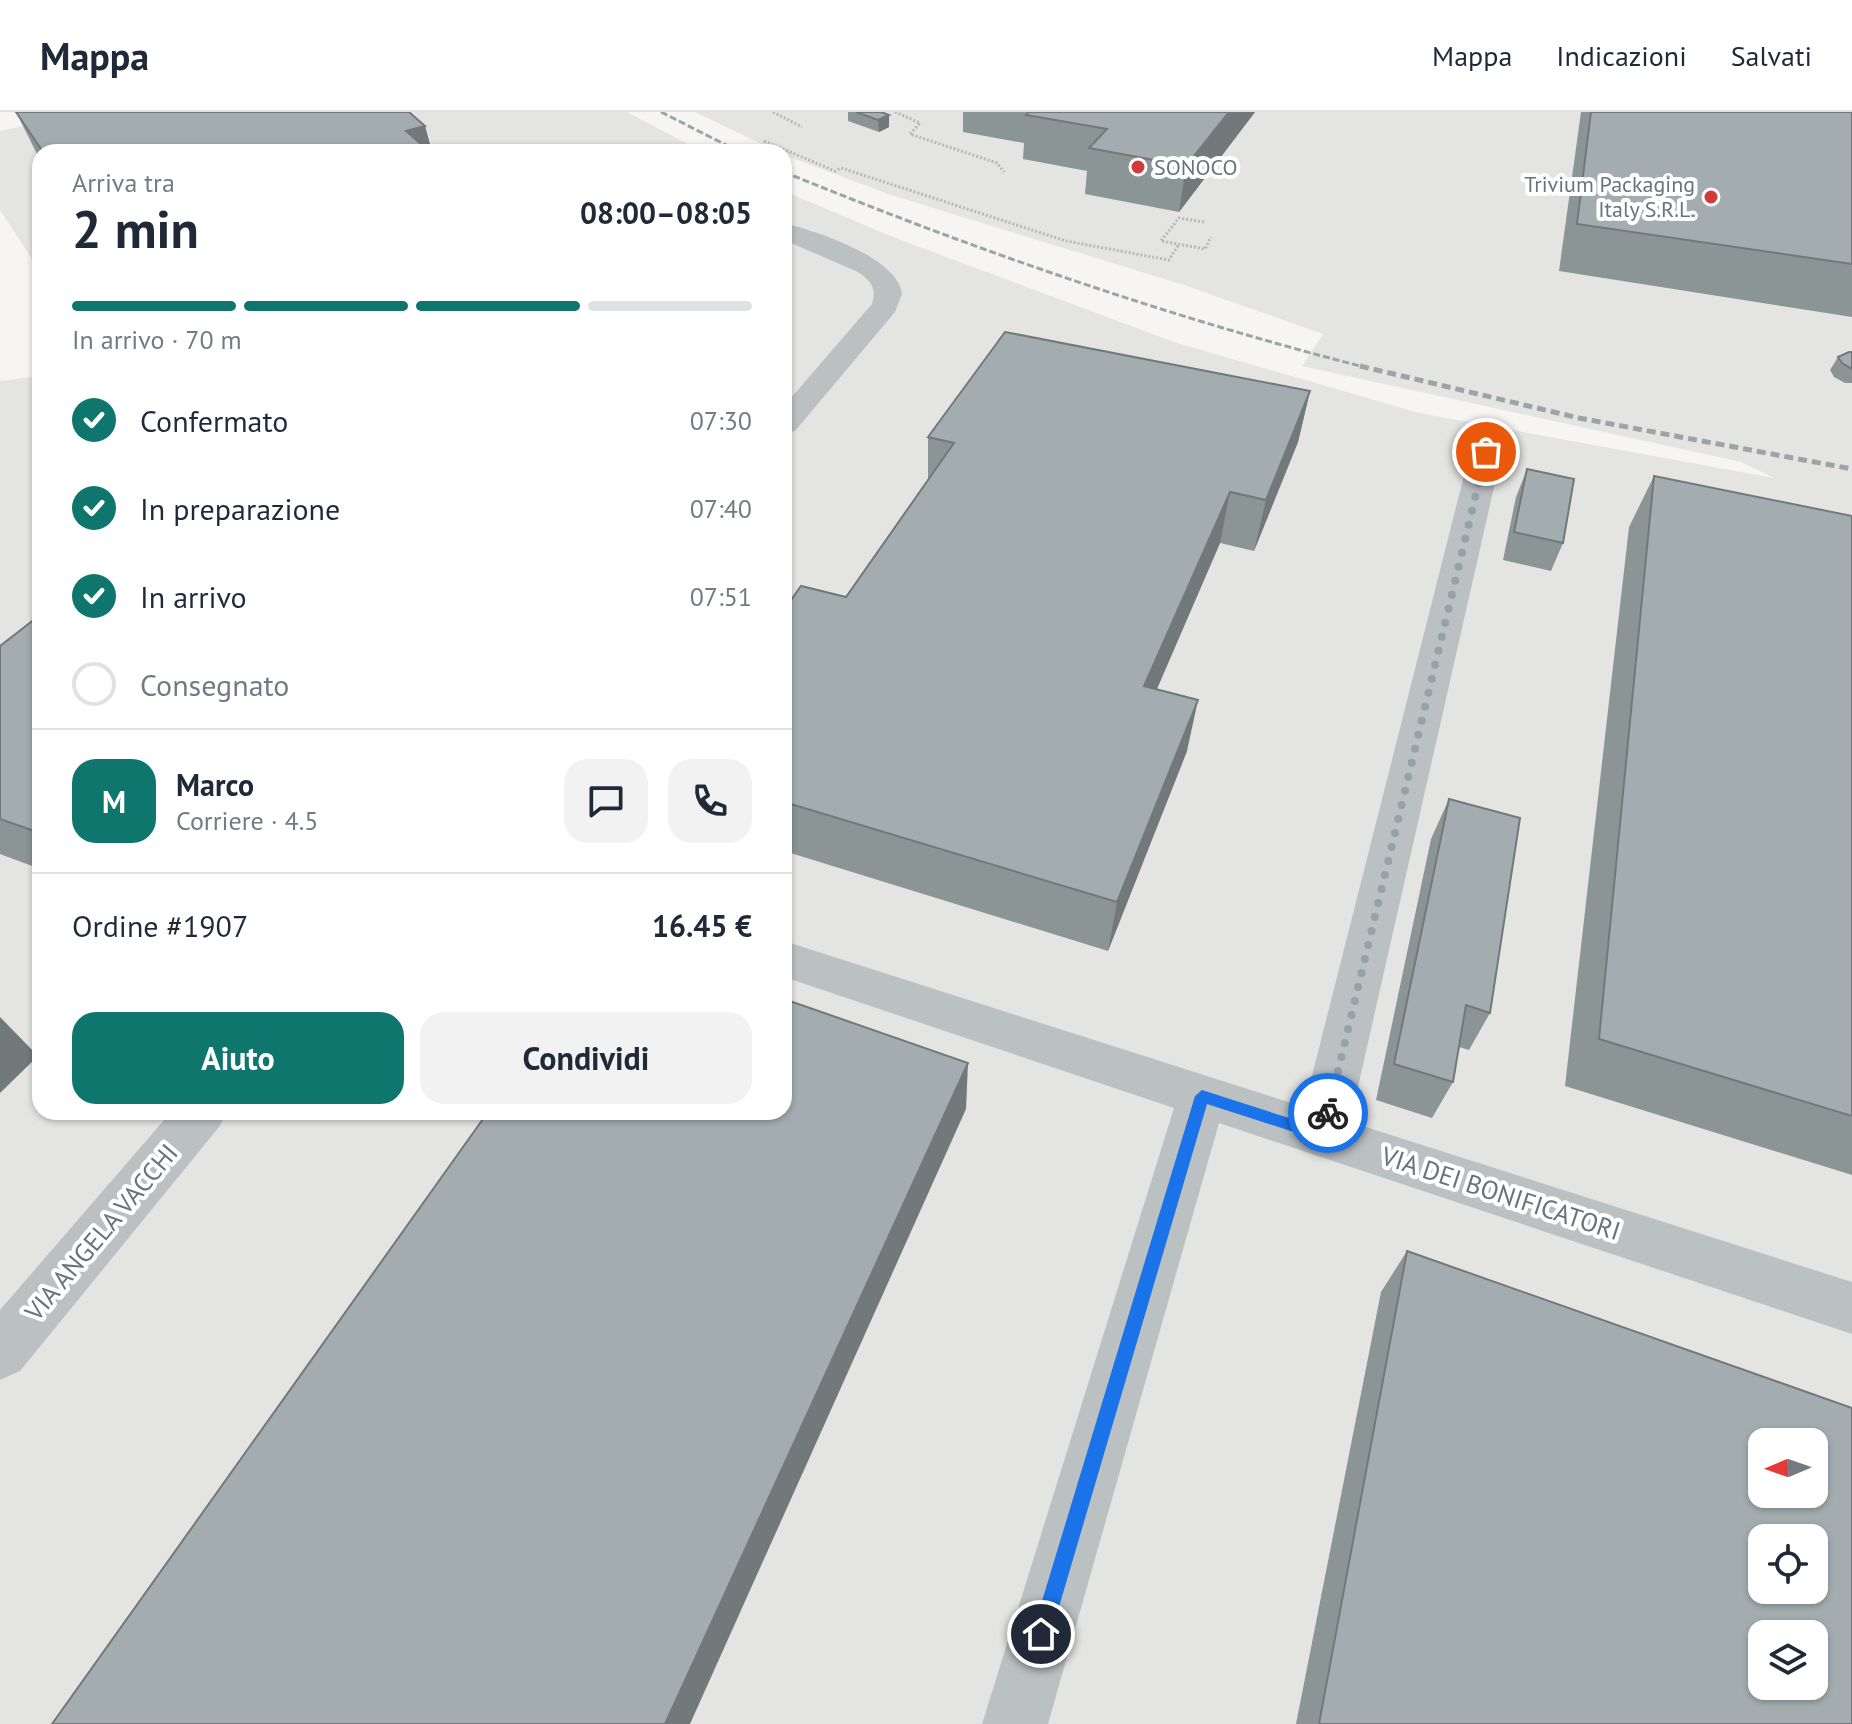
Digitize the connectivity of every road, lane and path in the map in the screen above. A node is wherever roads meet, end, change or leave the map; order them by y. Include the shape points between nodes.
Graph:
1 (773, 112) edge
2 (895, 112) edge
3 (802, 127) dead end
4 (764, 141) dead end
5 (771, 144) edge
6 (792, 153) edge
7 (1004, 172) dead end
8 (1204, 222) dead end
9 (792, 234) edge
10 (1211, 237) dead end
11 (1179, 244) junction
12 (792, 416) edge
13 (1486, 452) dead end
14 (792, 962) edge
15 (1202, 1096) junction
16 (195, 1120) edge
17 (1322, 1135) junction
18 (1852, 1308) edge
19 (0, 1352) edge
20 (1015, 1724) edge

1 - 3 path
2 - 7 path via 920,123 910,134 997,163
4 - 5 path
6 - 11 path via 835,171 841,168 1066,241 1169,260
8 - 11 path via 1179,218 1161,241
9 - 12 street via 870,268 884,279 888,293 879,313
10 - 11 path via 1205,249
13 - 17 street
14 - 15 street, VIA DEI BONIFICATORI
15 - 17 street, VIA DEI BONIFICATORI
15 - 20 street
16 - 19 street, VIA ANGELA VACCHI
17 - 18 street, VIA DEI BONIFICATORI

